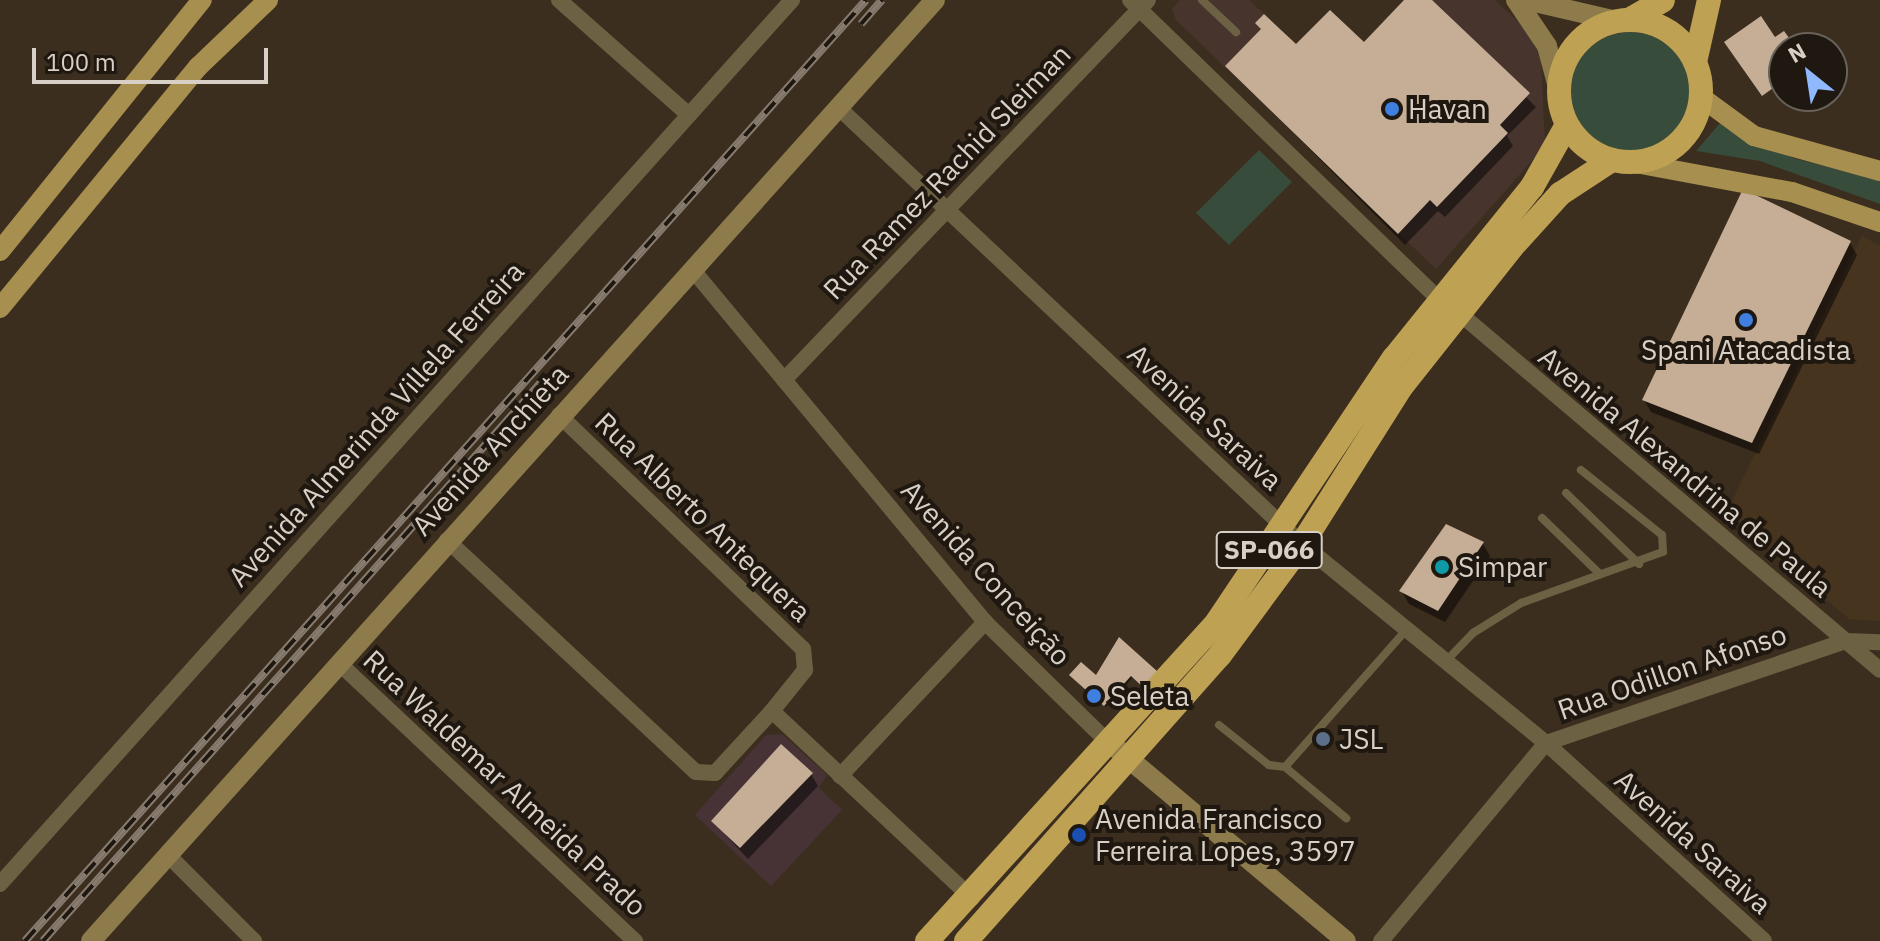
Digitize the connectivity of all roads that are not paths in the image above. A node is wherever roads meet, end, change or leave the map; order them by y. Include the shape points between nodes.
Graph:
1 (202, 0) edge
2 (268, 0) edge
3 (559, 0) edge
4 (792, 0) edge
5 (935, 0) edge
6 (1202, 0) edge
7 (1516, 0) edge
8 (1526, 0) edge
9 (1663, 0) edge
10 (1709, 0) edge
11 (1139, 3) edge
12 (1623, 21) junction
13 (1236, 32) dead end
14 (1695, 62) junction
15 (1559, 91) junction
16 (1701, 97) junction
17 (839, 108) junction
18 (688, 114) junction
19 (1567, 125) junction
20 (1621, 161) junction
21 (1880, 171) edge
22 (948, 208) junction
23 (1880, 222) edge
24 (0, 251) edge
25 (692, 269) junction
26 (1448, 305) junction
27 (0, 308) edge
28 (784, 380) junction
29 (559, 415) junction
30 (1581, 470) dead end
31 (1566, 493) dead end
32 (1542, 518) dead end
33 (1283, 528) junction
34 (447, 540) junction
35 (1302, 544) junction
36 (1639, 564) junction
37 (1600, 574) junction
38 (985, 622) junction
39 (1406, 629) junction
40 (1845, 641) junction
41 (1880, 642) edge
42 (1446, 661) junction
43 (340, 664) junction
44 (1880, 670) edge
45 (772, 711) junction
46 (1219, 725) dead end
47 (1546, 743) junction
48 (1120, 752) junction
49 (1285, 767) junction
50 (840, 776) junction
51 (1346, 818) dead end
52 (168, 855) junction
53 (0, 884) edge
54 (972, 898) junction
55 (1762, 940) edge
56 (91, 941) edge
57 (254, 941) edge
58 (635, 941) edge
59 (927, 941) edge
60 (941, 941) edge
61 (966, 941) edge
62 (1346, 941) edge
63 (1381, 941) edge

1 - 24 main road
2 - 27 main road via 198,67
3 - 18 street
4 - 18 street, Avenida Almerinda Villela Ferreira
5 - 17 main road, Avenida Anchieta
6 - 13 lane
7 - 15 main road via 1547,46
8 - 12 main road
9 - 12 highway
10 - 14 highway
11 - 22 street, Rua Ramez Rachid Sleiman
11 - 26 street, Avenida Alexandrina de Paula
12 - 14 highway via 1668,31
12 - 15 highway via 1570,54
14 - 16 highway
15 - 19 highway
16 - 20 highway, SP-066 via 1685,136 1650,159
16 - 21 main road via 1754,136
17 - 22 street, Avenida Saraiva
17 - 25 main road, Avenida Anchieta
18 - 53 street, Avenida Almerinda Villela Ferreira
19 - 20 highway
19 - 26 highway, SP-066 via 1532,187
20 - 23 main road via 1792,192
20 - 26 highway, SP-066 via 1560,194
22 - 28 street, Rua Ramez Rachid Sleiman
22 - 33 street, Avenida Saraiva
25 - 28 street, Avenida Conceição
25 - 29 main road, Avenida Anchieta
26 - 33 highway, SP-066
26 - 35 highway, SP-066
26 - 40 street, Avenida Alexandrina de Paula
28 - 38 street, Avenida Conceição
29 - 34 main road, Avenida Anchieta
29 - 45 street, Rua Alberto Antequera via 808,658
30 - 36 lane via 1662,535 1663,552
31 - 36 lane
32 - 37 lane
33 - 35 street, Avenida Saraiva
33 - 48 highway, SP-066
34 - 43 main road, Avenida Anchieta
34 - 45 street via 696,772 711,776
35 - 39 street, Avenida Saraiva
35 - 48 highway, SP-066 via 1220,655
36 - 37 lane
37 - 42 lane via 1500,615
38 - 48 street, Avenida Conceição
38 - 50 street
39 - 42 street, Avenida Saraiva
39 - 49 lane
40 - 41 street, Rua Odillon Afonso
40 - 44 street, Avenida Alexandrina de Paula
40 - 47 street, Rua Odillon Afonso
42 - 47 street, Avenida Saraiva
43 - 52 main road, Avenida Anchieta
43 - 58 street, Rua Waldemar Almeida Prado
45 - 50 street
46 - 49 lane via 1269,765
47 - 55 street, Avenida Saraiva
47 - 63 street, Rua Odillon Afonso
48 - 54 highway, SP-066
48 - 61 highway, SP-066
48 - 62 main road, Avenida Conceição
49 - 51 lane
50 - 54 street
52 - 56 main road, Avenida Anchieta
52 - 57 street
54 - 59 highway, SP-066
54 - 60 highway

